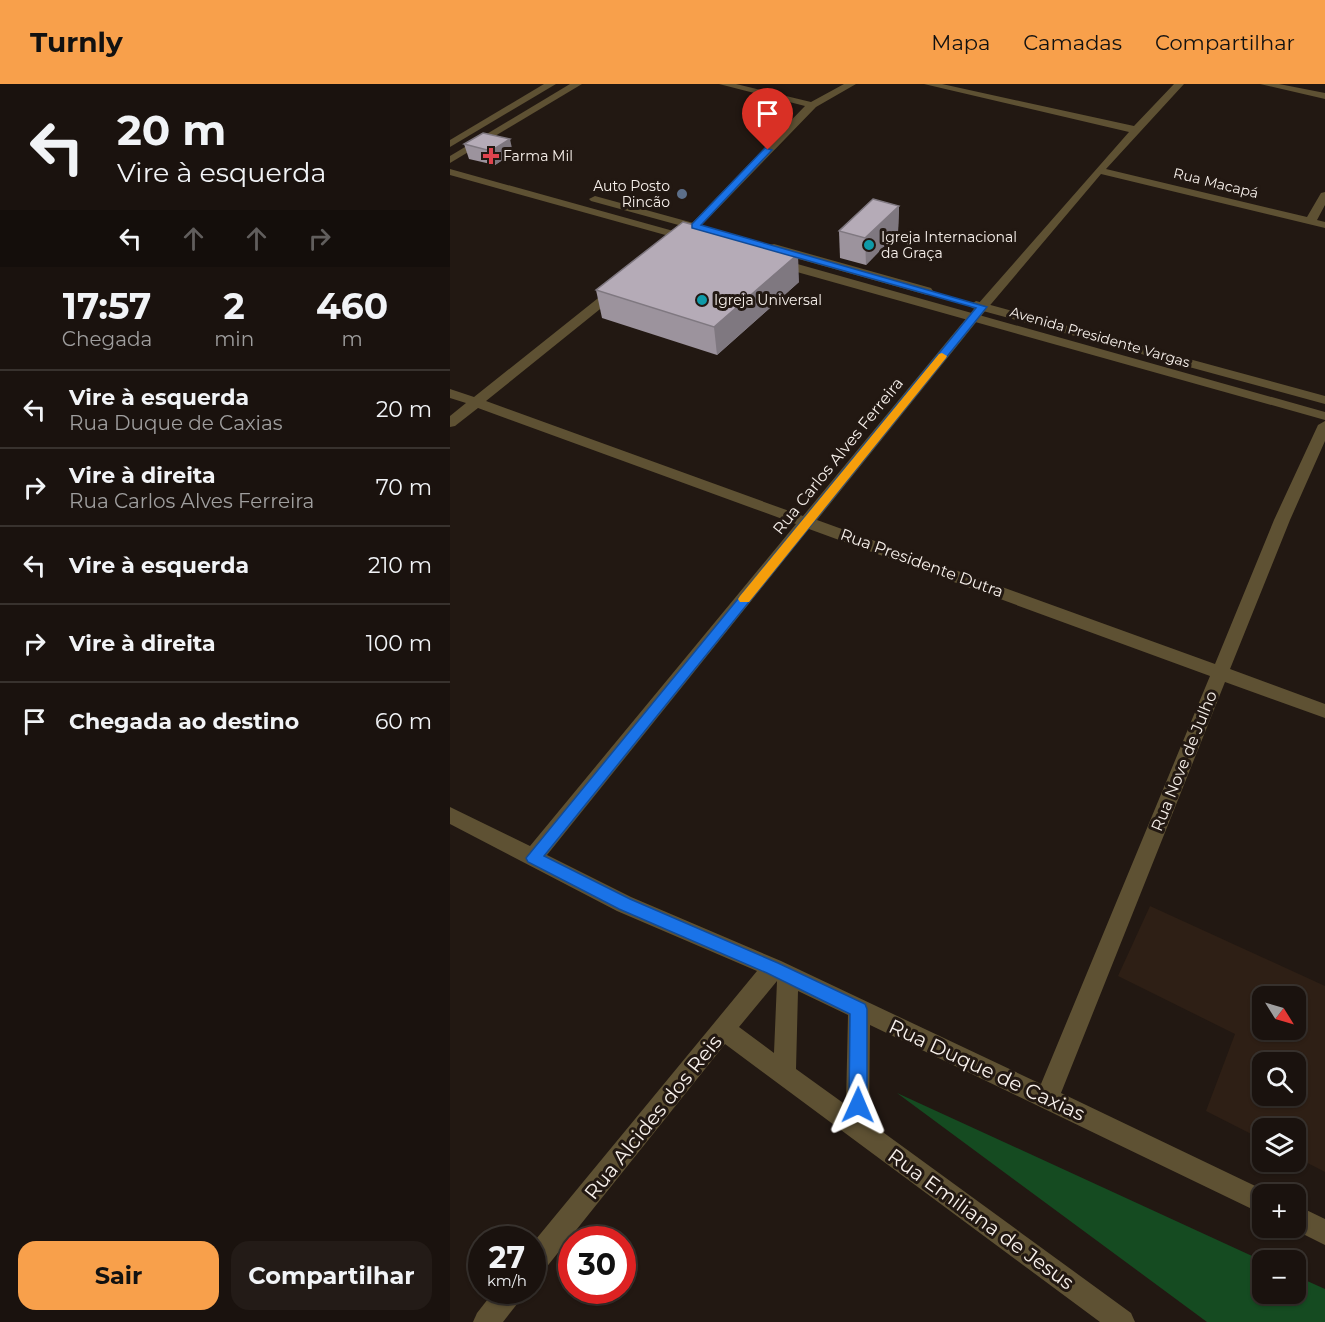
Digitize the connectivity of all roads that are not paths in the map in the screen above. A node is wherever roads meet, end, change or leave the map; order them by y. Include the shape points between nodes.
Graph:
1 (551, 84) edge
2 (577, 84) edge
3 (724, 84) edge
4 (851, 84) edge
5 (929, 84) edge
6 (1179, 84) edge
7 (1265, 84) edge
8 (1325, 96) edge
9 (812, 105) junction
10 (1137, 130) junction
11 (450, 144) edge
12 (450, 160) edge
13 (1099, 170) junction
14 (450, 172) edge
15 (1325, 195) edge
16 (1311, 221) junction
17 (1325, 225) edge
18 (695, 226) junction
19 (718, 232) edge
20 (678, 240) junction
21 (705, 242) edge
22 (762, 252) edge
23 (627, 281) edge
24 (978, 312) junction
25 (450, 393) edge
26 (1325, 399) edge
27 (476, 402) junction
28 (1325, 416) edge
29 (450, 423) edge
30 (1325, 425) edge
31 (807, 522) junction
32 (1220, 672) junction
33 (1325, 711) edge
34 (450, 815) edge
35 (533, 858) junction
36 (780, 972) junction
37 (859, 1009) junction
38 (724, 1030) junction
39 (784, 1075) junction
40 (1047, 1098) junction
41 (857, 1128) junction
42 (1252, 1196) edge
43 (1306, 1222) edge
44 (1325, 1232) edge
45 (546, 1248) edge
46 (501, 1304) edge
47 (486, 1322) edge
48 (1122, 1322) edge

1 - 11 street
2 - 12 street
3 - 9 street
4 - 9 street
5 - 10 street
6 - 10 street, Rua Carlos Alves Ferreira
7 - 8 street
9 - 18 street
10 - 13 street, Rua Carlos Alves Ferreira
12 - 18 street
13 - 16 street, Rua Macapá
13 - 24 street, Rua Carlos Alves Ferreira
14 - 20 street
15 - 16 street
16 - 17 street, Rua Macapá
18 - 19 street
18 - 20 street
20 - 21 street
22 - 24 street, Avenida Presidente Vargas
23 - 27 street
24 - 26 street, Avenida Presidente Vargas
24 - 28 street, Avenida Presidente Vargas
24 - 31 street, Rua Carlos Alves Ferreira
25 - 27 street, Rua Presidente Dutra
27 - 29 street
27 - 31 street, Rua Presidente Dutra
30 - 32 street, Rua Nove de Julho
31 - 32 street, Rua Presidente Dutra
31 - 35 street, Rua Carlos Alves Ferreira
32 - 33 street, Rua Presidente Dutra
32 - 40 street, Rua Nove de Julho
34 - 35 street, Rua Duque de Caxias
35 - 36 street, Rua Duque de Caxias via 624,904
36 - 37 street, Rua Duque de Caxias
36 - 38 street, Rua Alcides dos Reis
36 - 39 street
37 - 40 street, Rua Duque de Caxias
37 - 41 street
38 - 39 street, Rua Emiliana de Jesus
38 - 45 street, Rua Alcides dos Reis
39 - 41 street, Rua Emiliana de Jesus
40 - 42 street, Rua Duque de Caxias
41 - 48 street, Rua Emiliana de Jesus
43 - 44 street
46 - 47 street

